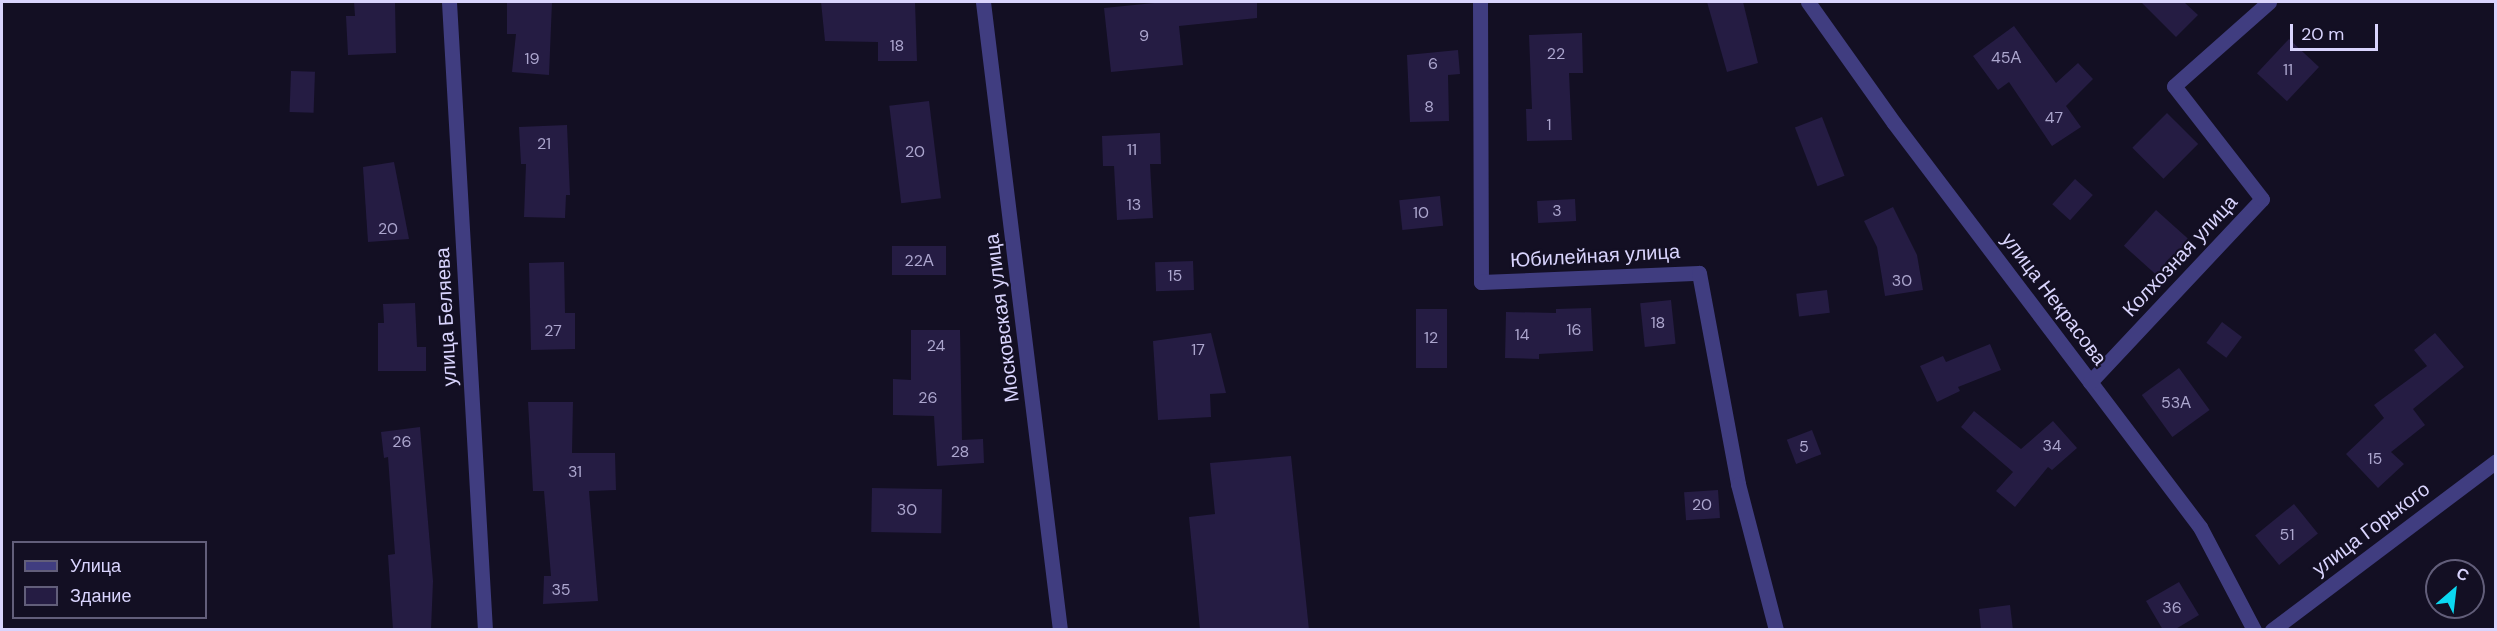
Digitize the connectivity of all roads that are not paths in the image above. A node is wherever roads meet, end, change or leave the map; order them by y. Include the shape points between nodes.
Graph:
1 (449, 2) edge
2 (983, 2) edge
3 (1480, 2) edge
4 (1808, 2) edge
5 (2270, 2) edge
6 (2090, 382) junction
7 (2496, 461) edge
8 (485, 630) edge
9 (1060, 630) edge
10 (1776, 630) edge
11 (2254, 630) edge
12 (2272, 630) edge

1 - 8 street, улица Беляева
2 - 9 street, Московская улица
3 - 10 street, Юбилейная улица via 1481,282 1699,273 1738,484
4 - 6 street, улица Некрасова via 1894,123
5 - 6 street, Колхозная улица via 2174,86 2262,199
6 - 11 street, улица Некрасова via 2200,527
7 - 12 street, улица Горького

